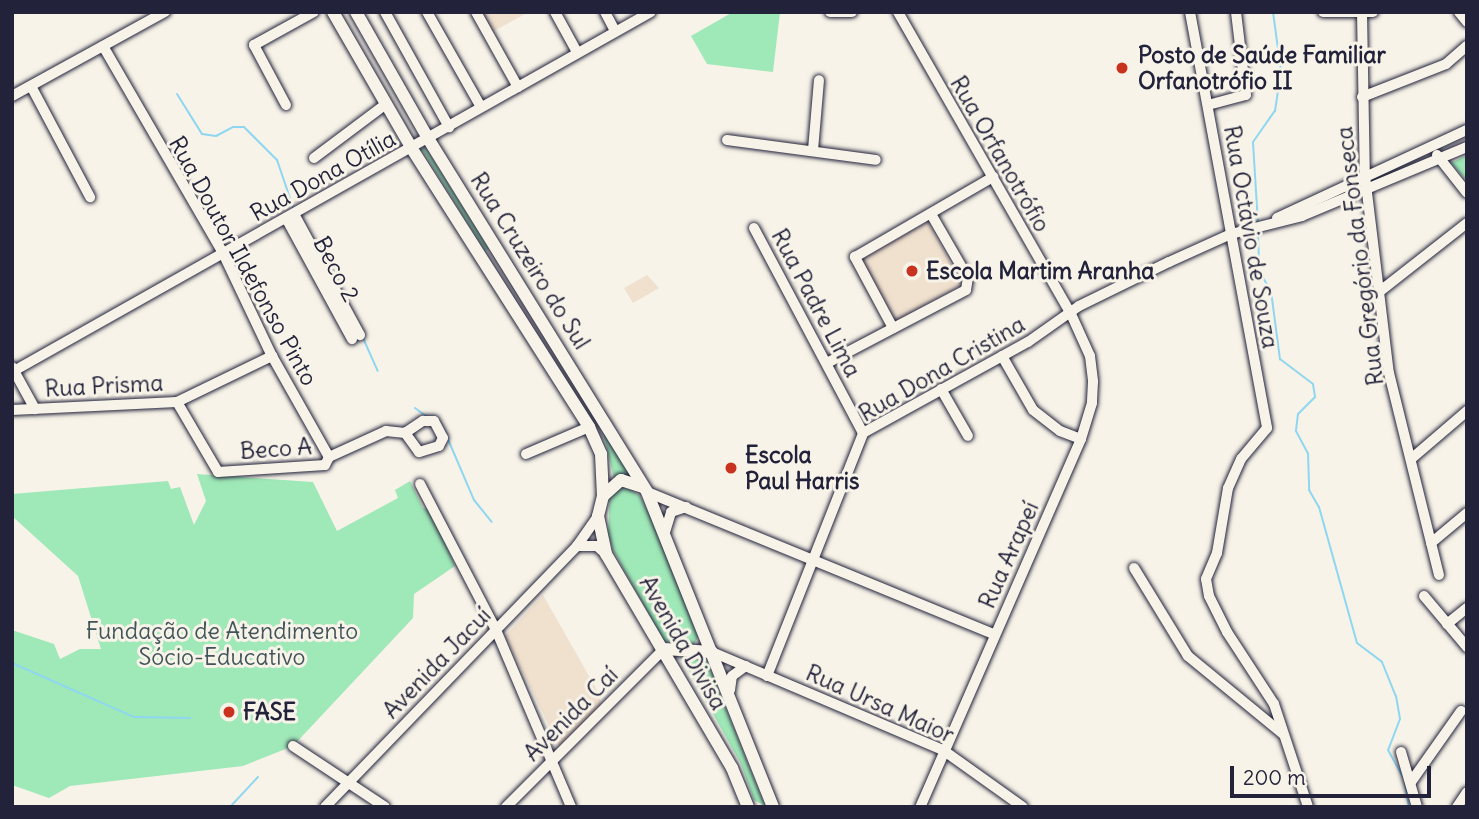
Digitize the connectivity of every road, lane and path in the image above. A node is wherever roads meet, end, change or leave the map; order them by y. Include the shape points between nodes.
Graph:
1 (165, 12) edge
2 (314, 12) edge
3 (333, 12) edge
4 (356, 12) edge
5 (385, 12) edge
6 (427, 12) edge
7 (476, 12) edge
8 (555, 12) edge
9 (605, 12) edge
10 (651, 12) edge
11 (830, 12) edge
12 (852, 12) edge
13 (898, 12) edge
14 (1190, 12) edge
15 (1236, 12) edge
16 (1323, 12) edge
17 (1459, 12) edge
18 (1366, 13) edge
19 (1467, 22) edge
20 (615, 32) junction
21 (103, 46) junction
22 (1467, 46) edge
23 (577, 52) junction
24 (819, 80) dead end
25 (31, 86) junction
26 (517, 87) junction
27 (12, 96) edge
28 (1362, 97) junction
29 (286, 104) dead end
30 (386, 104) junction
31 (1208, 105) junction
32 (481, 107) junction
33 (449, 127) junction
34 (1467, 130) edge
35 (727, 139) dead end
36 (429, 140) junction
37 (1432, 147) junction
38 (1467, 147) edge
39 (412, 149) junction
40 (813, 150) junction
41 (314, 158) dead end
42 (876, 160) dead end
43 (1440, 160) junction
44 (1365, 176) junction
45 (993, 177) junction
46 (1367, 190) junction
47 (1467, 193) edge
48 (90, 197) dead end
49 (931, 214) junction
50 (290, 216) junction
51 (1467, 223) edge
52 (1262, 224) junction
53 (754, 228) dead end
54 (1231, 234) junction
55 (223, 253) junction
56 (1379, 292) junction
57 (1070, 314) junction
58 (893, 328) junction
59 (356, 337) dead end
60 (272, 356) junction
61 (1002, 356) junction
62 (827, 363) junction
63 (13, 370) edge
64 (941, 389) junction
65 (177, 402) junction
66 (35, 409) junction
67 (12, 410) edge
68 (1467, 411) edge
69 (589, 427) junction
70 (405, 433) dead end
71 (863, 433) junction
72 (968, 436) dead end
73 (1081, 439) junction
74 (526, 454) dead end
75 (329, 457) junction
76 (1411, 459) junction
77 (420, 484) dead end
78 (647, 492) junction
79 (603, 496) junction
80 (691, 507) junction
81 (1467, 513) edge
82 (598, 516) junction
83 (665, 532) junction
84 (1431, 544) junction
85 (577, 546) junction
86 (606, 554) junction
87 (815, 559) junction
88 (1134, 568) dead end
89 (1439, 575) dead end
90 (1424, 596) dead end
91 (1467, 608) edge
92 (1447, 624) junction
93 (496, 630) junction
94 (995, 635) junction
95 (1467, 647) edge
96 (664, 649) junction
97 (712, 653) junction
98 (746, 666) junction
99 (767, 676) junction
100 (730, 690) junction
101 (1461, 710) dead end
102 (1286, 736) junction
103 (293, 746) dead end
104 (943, 750) junction
105 (1401, 752) dead end
106 (555, 759) junction
107 (1411, 782) junction
108 (347, 783) junction
109 (1467, 792) edge
110 (750, 804) edge
111 (325, 807) edge
112 (385, 807) edge
113 (506, 807) edge
114 (571, 807) edge
115 (773, 807) edge
116 (920, 807) edge
117 (1023, 807) edge
118 (1308, 807) edge
119 (1417, 807) edge
120 (1457, 807) edge

1 - 21 street
2 - 29 street via 254,45
3 - 30 main road, Rua Cruzeiro do Sul
4 - 36 main road, Rua Cruzeiro do Sul
5 - 33 street
6 - 32 street
7 - 26 street
8 - 23 street
9 - 20 street
10 - 20 street, Rua Dona Otília
11 - 12 street
13 - 45 street, Rua Orfanotrófio
14 - 31 street, Rua Octávio de Souza
15 - 31 street via 1245,95
16 - 18 street
17 - 19 street
18 - 28 street, Rua Gregório da Fonseca
20 - 23 street, Rua Dona Otília
21 - 25 street
21 - 55 street, Rua Doutor Ildefonso Pinto
22 - 28 street via 1446,64
23 - 26 street, Rua Dona Otília
24 - 40 street
25 - 27 street
25 - 48 street
26 - 32 street, Rua Dona Otília
28 - 44 street, Rua Gregório da Fonseca
30 - 39 main road, Rua Cruzeiro do Sul
30 - 41 street via 344,141
31 - 54 street, Rua Octávio de Souza
32 - 33 street, Rua Dona Otília
33 - 36 street, Rua Dona Otília
34 - 37 street
35 - 40 street
36 - 39 street, Rua Dona Otília
36 - 78 main road, Rua Cruzeiro do Sul
37 - 43 street
37 - 44 street
38 - 43 street
39 - 50 street, Rua Dona Otília
39 - 69 main road, Rua Cruzeiro do Sul
40 - 42 street
43 - 46 street
43 - 47 street
44 - 46 street, Rua Gregório da Fonseca
44 - 52 street
45 - 49 street
45 - 57 street, Rua Orfanotrófio
46 - 52 street via 1302,216
46 - 56 street, Rua Gregório da Fonseca
49 - 58 street via 855,257
49 - 58 street via 969,285
50 - 55 street, Rua Dona Otília
50 - 59 street, Beco 2
51 - 56 street
52 - 54 street, Rua Dona Cristina
53 - 62 street, Rua Padre Lima
54 - 57 street, Rua Dona Cristina
54 - 102 street, Rua Octávio de Souza via 1267,428 1241,459 1228,488 1217,553 1206,579 1227,632 1275,704
55 - 60 street, Rua Doutor Ildefonso Pinto
55 - 63 street, Rua Dona Otília
56 - 76 street, Rua Gregório da Fonseca via 1389,373
57 - 61 street, Rua Dona Cristina
57 - 73 street, Rua Arapeí via 1091,361 1092,403
58 - 62 street
60 - 65 street, Rua Prisma
60 - 75 street, Rua Doutor Ildefonso Pinto
61 - 64 street, Rua Dona Cristina
61 - 73 street via 1033,410 1060,431
62 - 71 street, Rua Padre Lima
63 - 66 street
64 - 71 street, Rua Dona Cristina
64 - 72 street
65 - 66 street, Rua Prisma
65 - 75 street, Beco A via 218,472 325,465
66 - 67 street, Rua Prisma
68 - 76 street
69 - 74 street
69 - 79 main road, Rua Cruzeiro do Sul via 601,454
70 - 75 street via 386,431
71 - 87 street, Rua Dona Cristina
73 - 94 street, Rua Arapeí
76 - 84 street, Rua Gregório da Fonseca
77 - 93 street
78 - 79 main road via 636,482 621,480
78 - 80 street
78 - 83 main road, Avenida Divisa
79 - 82 main road, Avenida Divisa
80 - 83 street via 671,512
80 - 87 street
81 - 84 street
82 - 85 street, Avenida Jacuí
82 - 86 main road, Avenida Divisa
83 - 97 main road, Avenida Divisa
84 - 89 street, Rua Gregório da Fonseca
85 - 86 street via 597,546
85 - 93 street, Avenida Jacuí
86 - 96 main road, Avenida Divisa
87 - 94 street
87 - 99 street, Rua Dona Cristina
88 - 102 street via 1188,656
90 - 92 street
91 - 92 street
92 - 95 street
93 - 106 street
93 - 108 street, Avenida Jacuí
94 - 104 street, Rua Arapeí
96 - 97 main road
96 - 106 street, Avenida Caí
96 - 110 main road, Avenida Divisa
97 - 98 street, Rua Ursa Maior
97 - 100 main road, Avenida Divisa
98 - 99 street, Rua Ursa Maior
98 - 100 street via 732,676
99 - 104 street, Rua Ursa Maior
100 - 115 main road, Avenida Divisa
101 - 107 street
102 - 118 street
103 - 108 street
104 - 116 street, Rua Arapeí
104 - 117 street, Rua Ursa Maior
105 - 107 street
106 - 113 street, Avenida Caí
106 - 114 street
107 - 119 street
108 - 111 street, Avenida Jacuí
108 - 112 street
109 - 120 street

